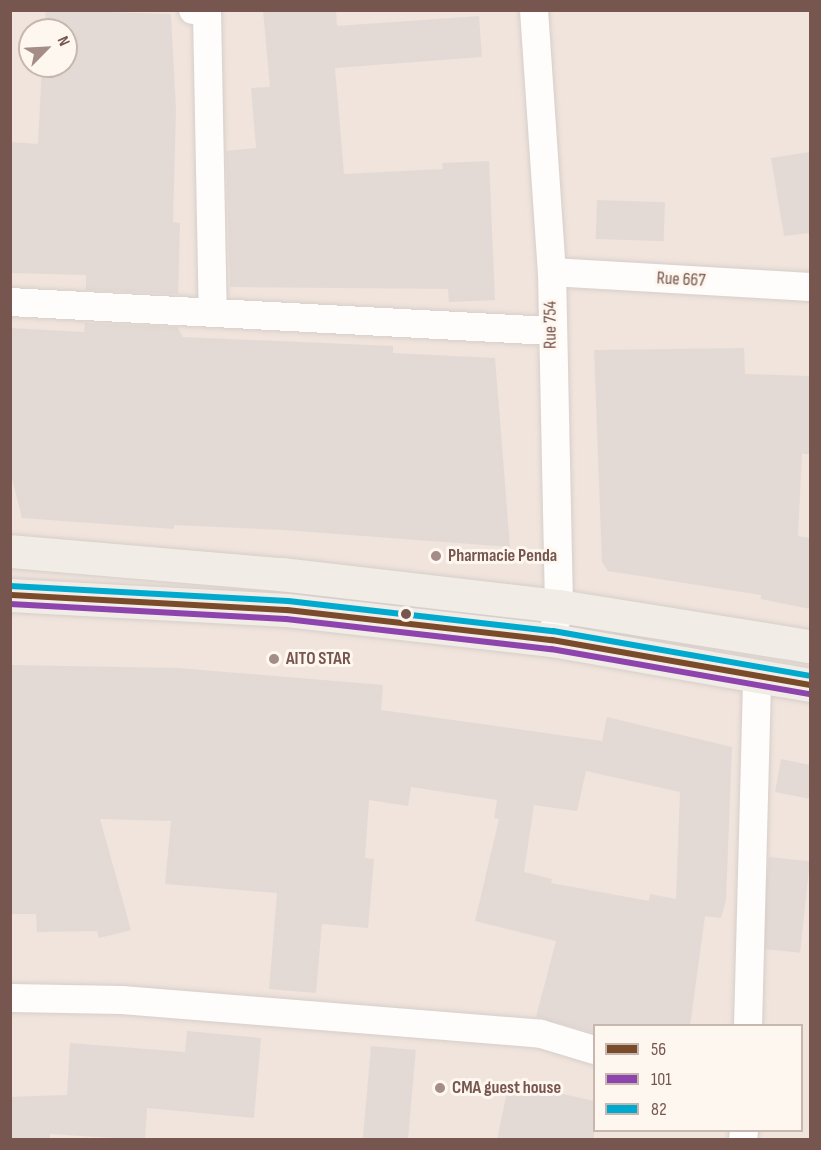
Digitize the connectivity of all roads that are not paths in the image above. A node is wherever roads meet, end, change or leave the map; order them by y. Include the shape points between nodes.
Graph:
1 (534, 10) edge
2 (202, 11) edge
3 (552, 272) junction
4 (810, 287) edge
5 (10, 302) edge
6 (213, 313) junction
7 (550, 331) junction
8 (10, 551) edge
9 (10, 595) edge
10 (559, 606) junction
11 (552, 640) junction
12 (810, 646) edge
13 (757, 675) junction
14 (810, 685) edge
15 (10, 998) edge
16 (748, 1024) edge
17 (593, 1050) edge

1 - 3 street, Rue 754
2 - 6 street
3 - 4 street, Rue 667
3 - 7 street, Rue 754
5 - 6 street
6 - 7 street
7 - 10 street, Rue 754
8 - 10 main road via 281,574
9 - 11 main road via 287,610
10 - 11 street, Rue 754
10 - 12 main road
11 - 13 main road
13 - 14 main road
13 - 16 street
15 - 17 street via 122,1000 530,1033

